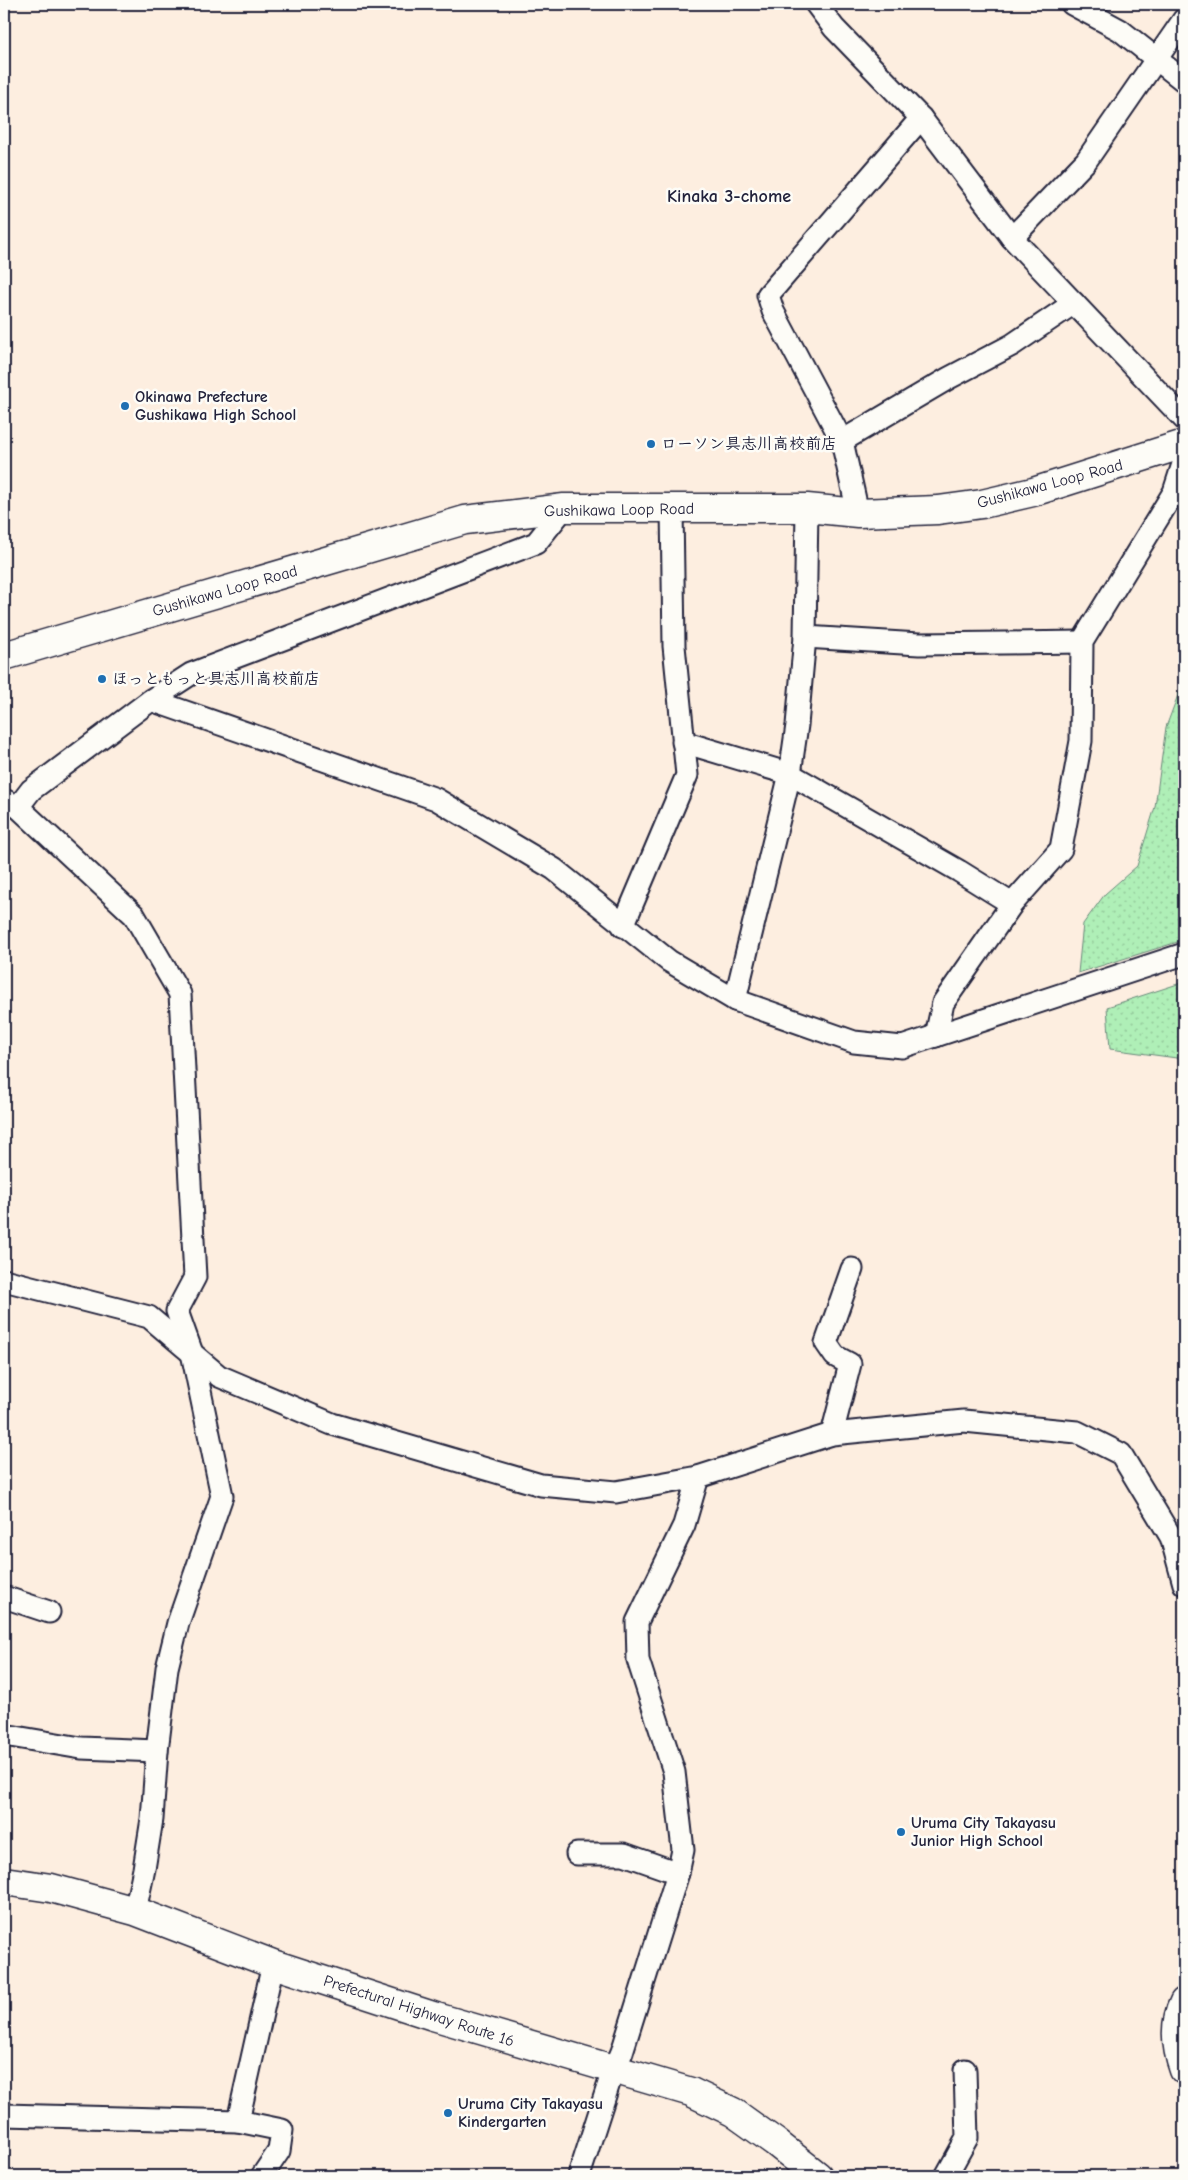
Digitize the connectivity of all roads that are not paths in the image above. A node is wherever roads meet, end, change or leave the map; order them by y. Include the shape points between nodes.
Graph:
1 (816, 4) edge
2 (1072, 4) edge
3 (1184, 19) edge
4 (1158, 58) junction
5 (1184, 81) edge
6 (920, 118) junction
7 (1012, 238) junction
8 (1074, 303) junction
9 (1184, 419) edge
10 (842, 441) junction
11 (1184, 444) edge
12 (1184, 461) edge
13 (564, 508) junction
14 (672, 508) junction
15 (807, 508) junction
16 (858, 513) junction
17 (805, 637) junction
18 (1082, 642) junction
19 (4, 656) edge
20 (151, 700) junction
21 (683, 742) junction
22 (790, 774) junction
23 (11, 804) edge
24 (1012, 904) junction
25 (623, 926) junction
26 (1184, 954) edge
27 (735, 1000) junction
28 (936, 1036) junction
29 (852, 1269) dead end
30 (4, 1280) edge
31 (192, 1353) junction
32 (832, 1434) junction
33 (698, 1477) junction
34 (1184, 1584) edge
35 (4, 1597) edge
36 (49, 1612) dead end
37 (4, 1735) edge
38 (157, 1751) junction
39 (577, 1854) dead end
40 (678, 1873) junction
41 (4, 1881) edge
42 (135, 1911) junction
43 (273, 1964) junction
44 (1184, 2002) edge
45 (614, 2068) junction
46 (965, 2070) dead end
47 (1184, 2070) edge
48 (4, 2115) edge
49 (238, 2121) junction
50 (262, 2176) edge
51 (579, 2176) edge
52 (818, 2176) edge
53 (946, 2176) edge

1 - 6 street via 834,28
2 - 4 street via 1120,30
3 - 4 street
4 - 5 street
4 - 7 street via 1086,160
6 - 7 street
6 - 10 street via 768,295
7 - 8 street
8 - 9 street
8 - 10 street via 1012,345
10 - 16 street
11 - 16 main road, Gushikawa Loop Road via 1033,492 982,504 938,510
12 - 18 street via 1174,492
13 - 14 main road, Gushikawa Loop Road
13 - 19 main road, Gushikawa Loop Road via 465,520
13 - 20 street via 536,543 191,674
14 - 15 main road, Gushikawa Loop Road
14 - 21 street via 674,646
15 - 16 main road, Gushikawa Loop Road
15 - 17 street
17 - 18 street via 919,644
17 - 22 street via 798,725
18 - 24 street via 1081,741 1061,849
20 - 23 street
20 - 25 street via 436,799 554,869
21 - 22 street
21 - 25 street via 687,775
22 - 24 street via 959,870
22 - 27 street
23 - 31 street via 134,915 180,994 196,1277 177,1311
24 - 28 street via 943,1003
25 - 27 street via 669,961
26 - 28 street
27 - 28 street via 854,1042 902,1046
29 - 32 street via 826,1343 835,1356 850,1364
30 - 31 street via 149,1317
31 - 33 street via 219,1376 332,1424 541,1485 616,1492
31 - 38 street via 222,1496 178,1623 167,1668
32 - 33 street
32 - 34 street via 964,1421 1077,1432 1122,1454 1171,1537
33 - 40 street via 684,1525 637,1622 638,1660 674,1772 683,1850
35 - 36 street
37 - 38 street via 81,1748
38 - 42 street via 150,1827
39 - 40 street via 624,1854
40 - 45 street via 622,2052
41 - 42 main road, Prefectural Highway Route 16 via 51,1888
42 - 43 main road, Prefectural Highway Route 16
43 - 45 main road, Prefectural Highway Route 16 via 505,2038
43 - 49 street
44 - 47 main road via 1178,2015 1177,2029
45 - 51 street
45 - 52 main road, Prefectural Highway Route 16 via 691,2092 733,2112
46 - 53 street via 967,2138
48 - 49 street
49 - 50 street via 282,2130 279,2152

